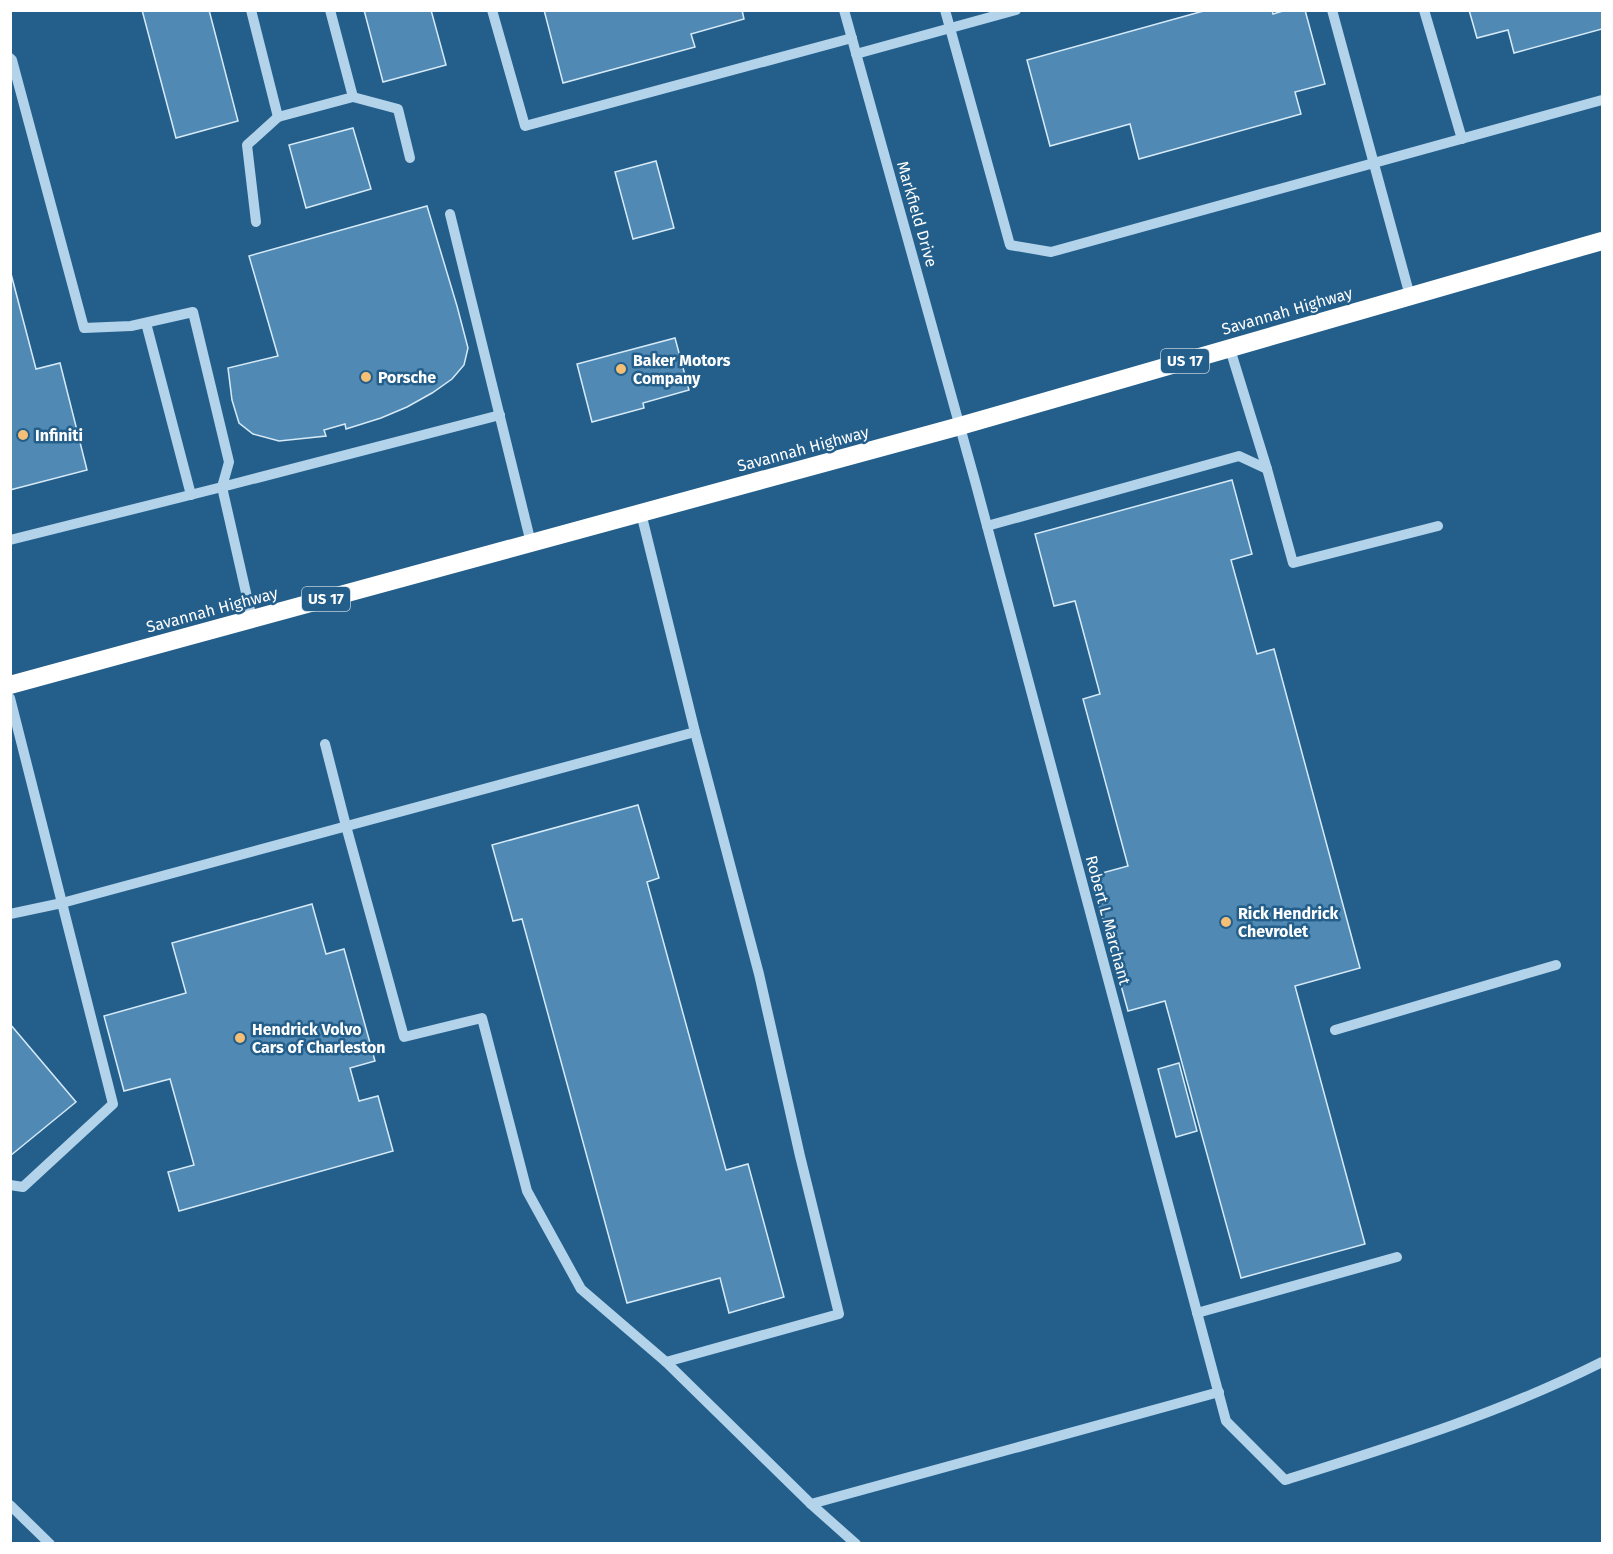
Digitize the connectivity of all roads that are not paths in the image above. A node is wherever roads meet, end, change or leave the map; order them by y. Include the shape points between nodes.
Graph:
1 (250, 10) edge
2 (330, 10) edge
3 (492, 10) edge
4 (844, 10) edge
5 (945, 10) edge
6 (1016, 10) edge
7 (1332, 10) edge
8 (1424, 10) edge
9 (950, 28) junction
10 (852, 38) junction
11 (856, 54) junction
12 (10, 58) edge
13 (353, 97) junction
14 (1602, 100) edge
15 (278, 117) junction
16 (1462, 139) junction
17 (410, 158) dead end
18 (1374, 164) junction
19 (450, 214) dead end
20 (256, 222) dead end
21 (1602, 241) edge
22 (1410, 296) junction
23 (146, 323) junction
24 (1230, 348) junction
25 (500, 415) junction
26 (960, 426) junction
27 (1267, 469) junction
28 (222, 487) junction
29 (191, 495) junction
30 (641, 513) junction
31 (987, 526) junction
32 (1438, 526) dead end
33 (10, 540) edge
34 (531, 543) junction
35 (252, 619) junction
36 (10, 685) edge
37 (10, 698) edge
38 (695, 732) junction
39 (325, 744) dead end
40 (346, 826) junction
41 (62, 903) junction
42 (10, 914) edge
43 (1556, 965) dead end
44 (1335, 1030) dead end
45 (10, 1185) edge
46 (1397, 1257) dead end
47 (1197, 1313) junction
48 (666, 1362) junction
49 (1602, 1362) edge
50 (1219, 1392) junction
51 (811, 1504) junction
52 (10, 1505) edge
53 (51, 1544) edge
54 (856, 1544) edge

1 - 15 street
2 - 13 street
3 - 10 street via 525,126
4 - 10 street, Markfield Drive
5 - 9 street
6 - 9 street
7 - 18 street
8 - 16 street
9 - 11 street
9 - 18 street via 1010,245 1051,252
10 - 11 street, Markfield Drive
11 - 26 street, Markfield Drive
12 - 23 street via 84,328
13 - 15 street
13 - 17 street via 398,109
14 - 16 street
15 - 20 street via 247,145
16 - 18 street
18 - 22 street
19 - 25 street
21 - 22 highway, Savannah Highway / US 17
22 - 24 highway, Savannah Highway / US 17
23 - 28 street via 193,312 229,462
23 - 29 street
24 - 26 highway, Savannah Highway / US 17
24 - 27 street
25 - 28 street
25 - 34 street
26 - 30 highway, Savannah Highway / US 17
26 - 31 street, Robert L Marchant
27 - 31 street via 1239,456
27 - 32 street via 1293,563
28 - 29 street
28 - 35 street
29 - 33 street
30 - 34 highway, Savannah Highway / US 17
30 - 38 street
31 - 47 street, Robert L Marchant
34 - 35 highway, Savannah Highway / US 17
35 - 36 highway, Savannah Highway / US 17
37 - 41 street
38 - 40 street
38 - 48 street via 759,974 839,1314
39 - 40 street
40 - 41 street
40 - 48 street via 404,1036 482,1018 531,1200 581,1289
41 - 42 street
41 - 45 street via 112,1104 22,1187
43 - 44 street
46 - 47 street
47 - 50 street, Robert L Marchant
48 - 51 street
49 - 50 street, Robert L Marchant via 1445,1429 1285,1480 1226,1421
50 - 51 street
51 - 54 street
52 - 53 street

